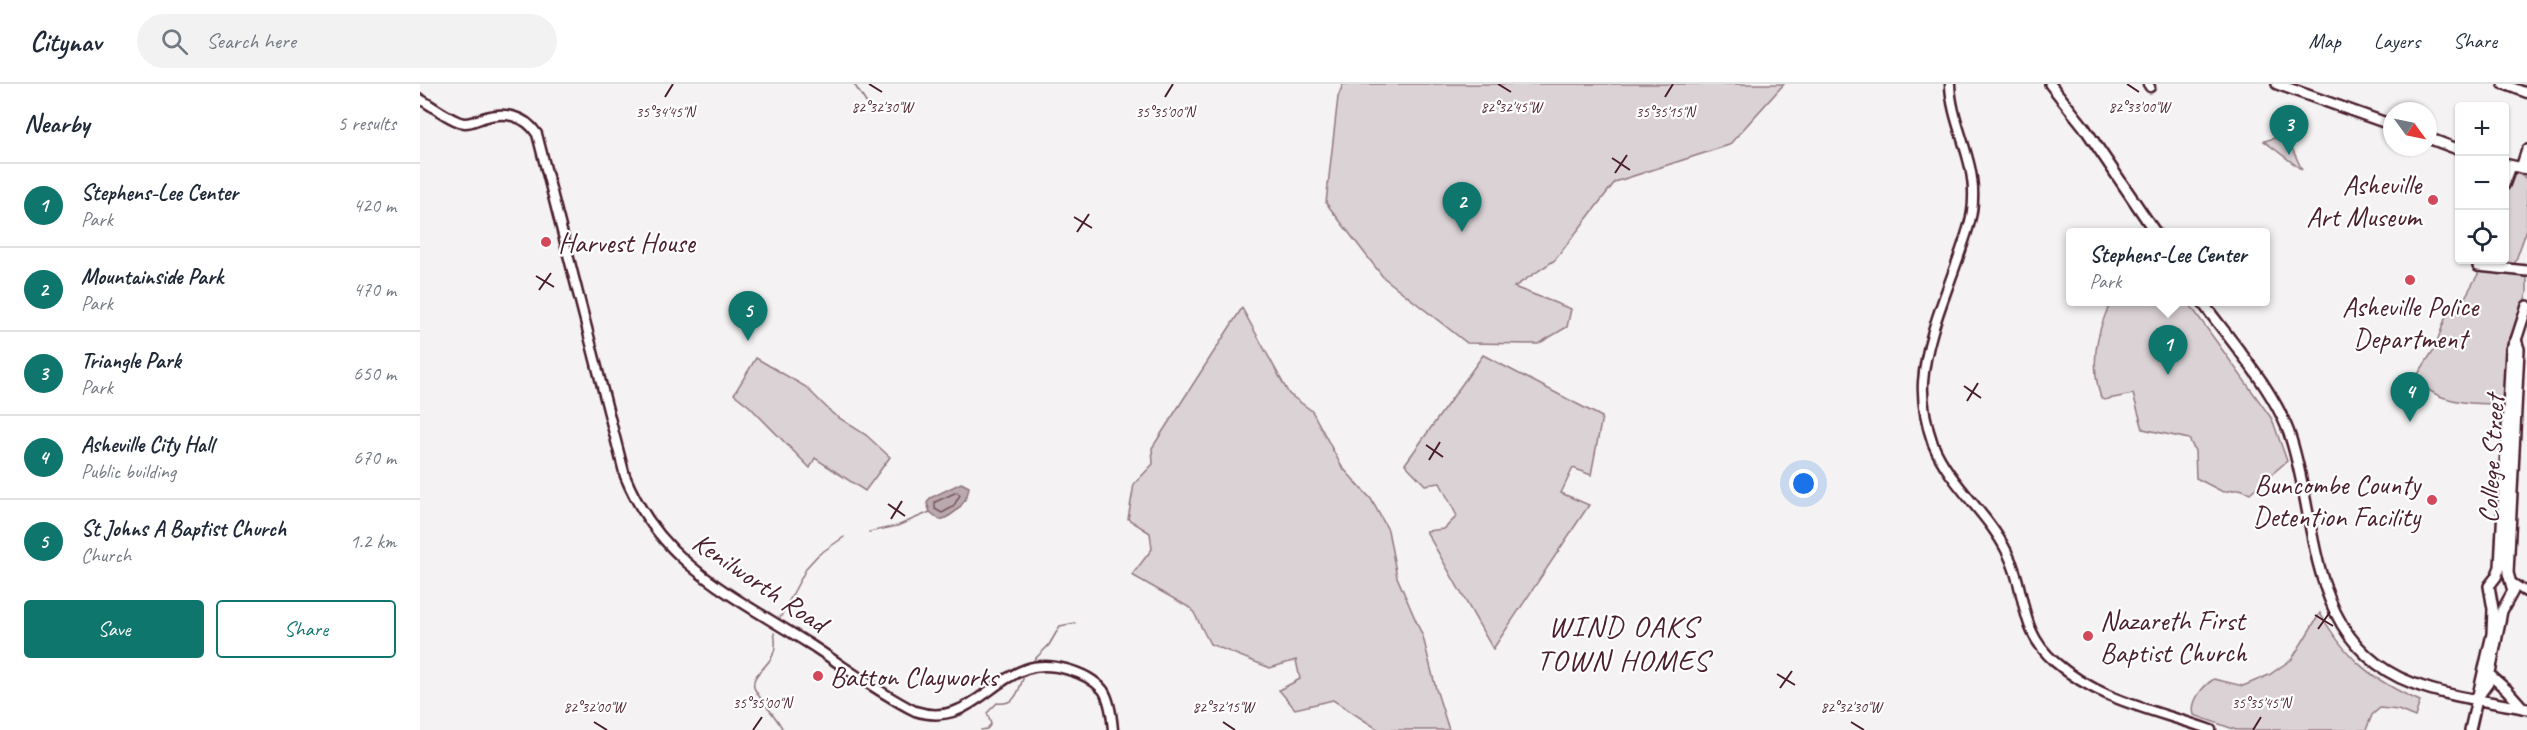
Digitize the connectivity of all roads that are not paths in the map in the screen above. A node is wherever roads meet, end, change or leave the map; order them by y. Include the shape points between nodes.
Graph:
1 (1950, 84) edge
2 (2050, 84) edge
3 (2277, 84) edge
4 (2504, 84) edge
5 (2527, 93) edge
6 (420, 99) edge
7 (2383, 122) edge
8 (2437, 141) edge
9 (2455, 148) edge
10 (2527, 150) edge
11 (2516, 167) edge
12 (2152, 228) edge
13 (2485, 264) edge
14 (2527, 271) edge
15 (2205, 306) edge
16 (2527, 306) edge
17 (2506, 515) junction
18 (2496, 577) junction
19 (2511, 581) junction
20 (2527, 592) edge
21 (2492, 597) junction
22 (2509, 598) junction
23 (2490, 675) junction
24 (2476, 699) junction
25 (2525, 709) edge
26 (1113, 730) edge
27 (2211, 730) edge
28 (2470, 730) edge

1 - 27 street via 1971,169 1973,199 1969,225 1926,363 1923,401 1933,444 1947,471 2000,538 2018,579 2031,632 2046,654 2102,694
2 - 12 main road
3 - 7 main road
4 - 5 street
6 - 26 street, Kenilworth Road via 461,123 506,115 528,123 537,134 625,476 645,518 683,560 719,588 915,711 956,712 1018,673 1040,666 1074,672 1100,688 1107,700
8 - 9 main road
10 - 11 main road
13 - 14 main road
15 - 24 main road via 2284,421 2296,457 2323,588 2340,622 2367,656 2391,674 2427,688
16 - 17 main road, College Street via 2511,349
17 - 18 main road, College Street
17 - 19 main road, College Street
18 - 19 main road
18 - 21 main road via 2489,586
19 - 20 street
19 - 22 main road
20 - 22 street
21 - 22 main road via 2497,601
21 - 24 main road via 2492,633
22 - 23 main road via 2502,611
23 - 24 main road
23 - 25 main road
24 - 25 main road
24 - 28 main road

